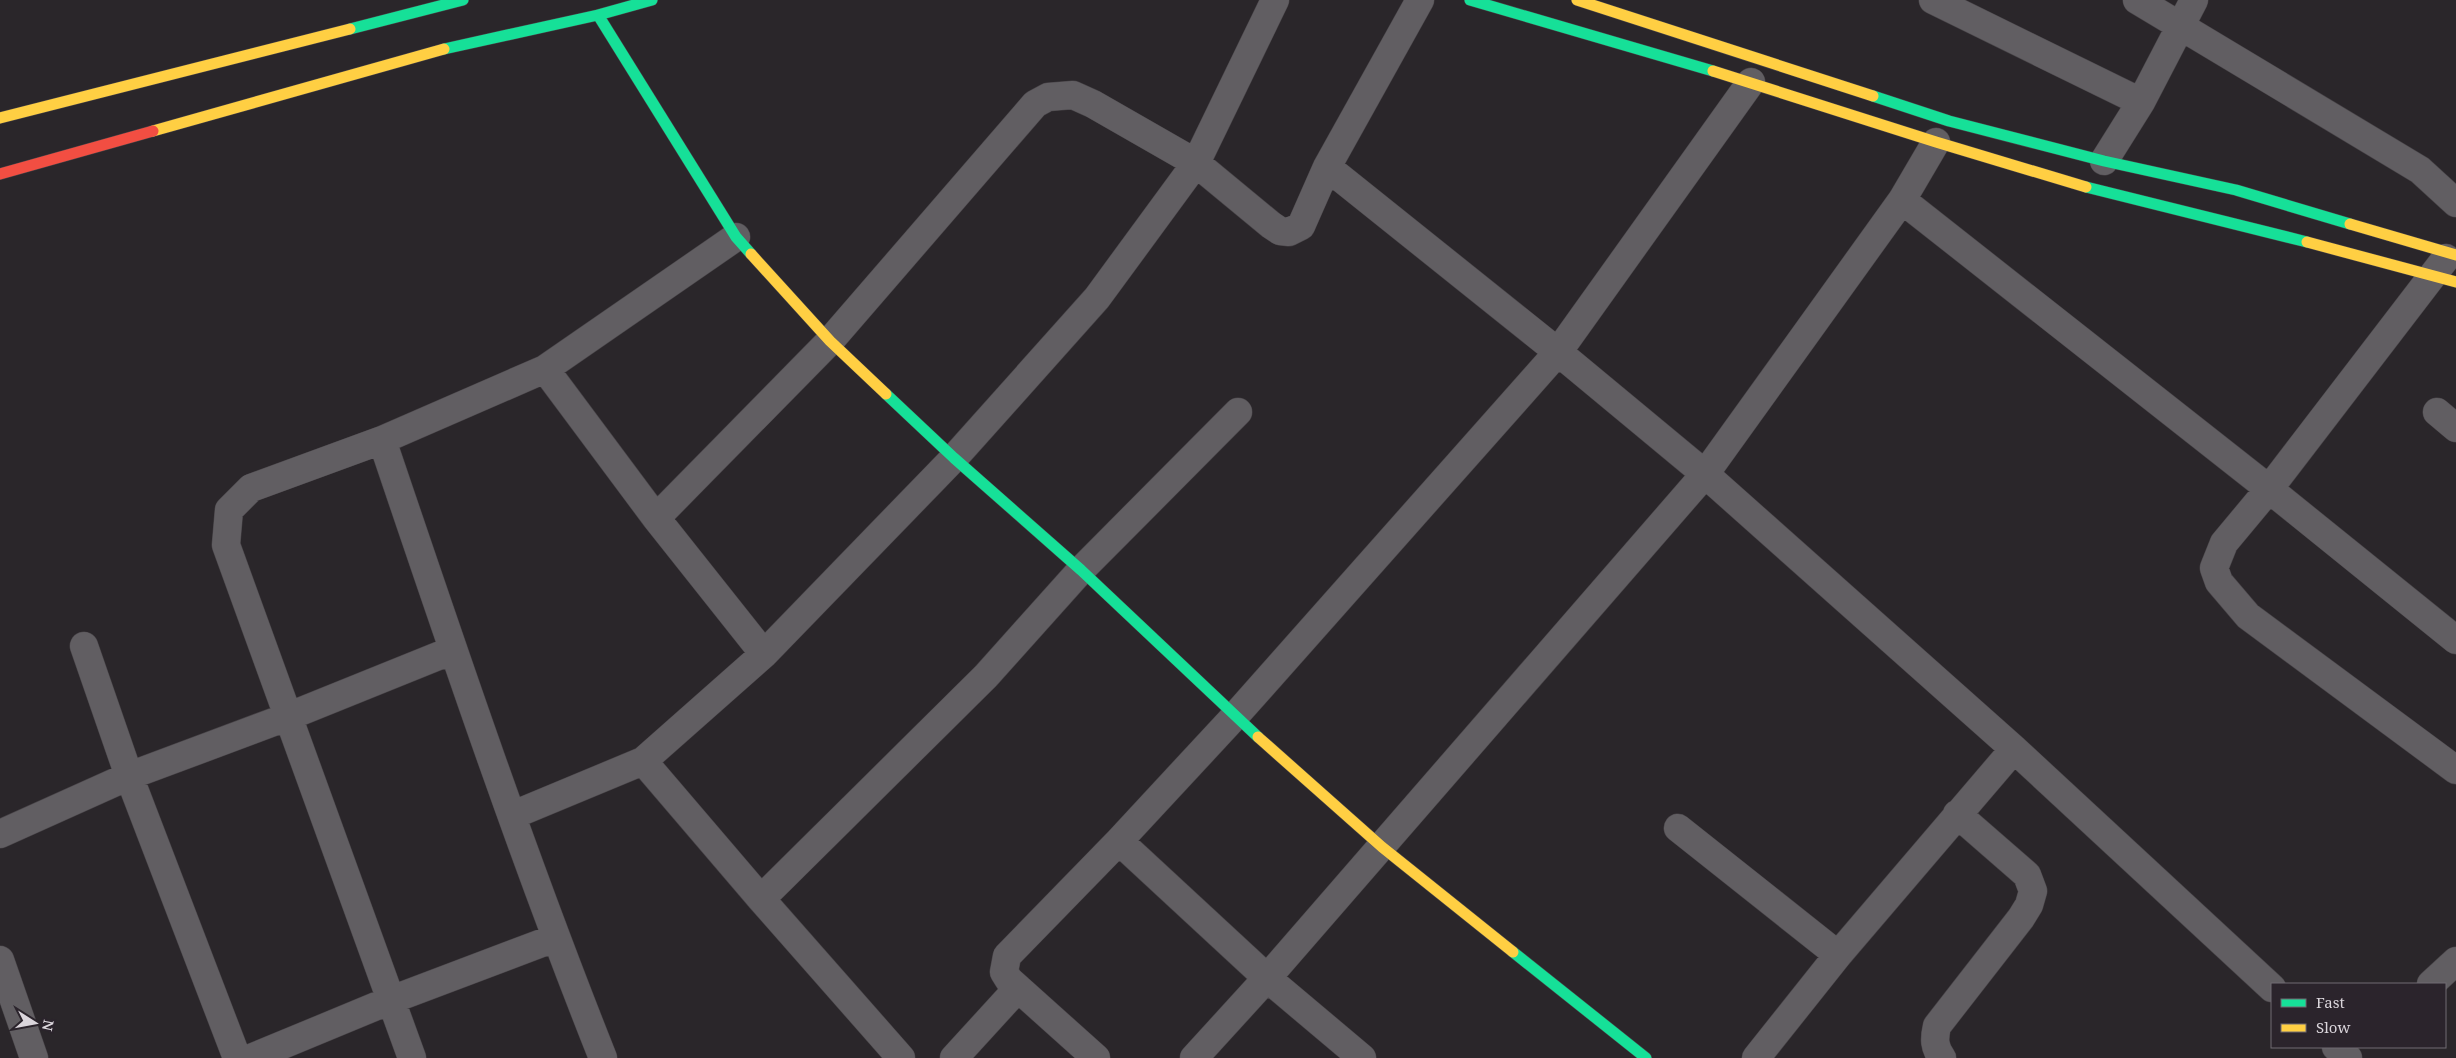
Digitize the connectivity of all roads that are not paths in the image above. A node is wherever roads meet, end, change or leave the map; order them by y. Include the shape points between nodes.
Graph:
1 (463, 0) edge
2 (652, 0) edge
3 (1275, 0) edge
4 (1420, 0) edge
5 (1470, 0) edge
6 (1577, 0) edge
7 (1933, 0) edge
8 (2137, 0) edge
9 (2194, 0) edge
10 (429, 3) edge
11 (598, 15) junction
12 (2180, 27) junction
13 (1751, 82) junction
14 (2141, 102) junction
15 (0, 118) edge
16 (1936, 142) junction
17 (2104, 161) junction
18 (1196, 163) junction
19 (1327, 167) junction
20 (0, 174) edge
21 (1902, 200) junction
22 (2456, 203) edge
23 (736, 237) junction
24 (2453, 254) edge
25 (2444, 279) edge
26 (830, 341) junction
27 (1558, 352) junction
28 (545, 369) junction
29 (1238, 412) dead end
30 (382, 440) junction
31 (954, 458) junction
32 (1705, 474) junction
33 (2269, 489) junction
34 (656, 518) junction
35 (1081, 570) junction
36 (2456, 640) edge
37 (84, 646) dead end
38 (453, 650) junction
39 (764, 654) junction
40 (1235, 716) junction
41 (287, 717) junction
42 (2014, 749) junction
43 (643, 761) junction
44 (2456, 770) edge
45 (129, 776) junction
46 (1957, 814) junction
47 (513, 815) junction
48 (1678, 828) dead end
49 (0, 834) edge
50 (1119, 841) junction
51 (1382, 847) junction
52 (761, 899) junction
53 (556, 938) junction
54 (1838, 955) junction
55 (0, 960) edge
56 (2456, 961) edge
57 (1267, 978) junction
58 (2432, 983) edge
59 (2271, 987) edge
60 (1018, 988) junction
61 (391, 1000) junction
62 (2337, 1048) edge
63 (2363, 1048) edge
64 (34, 1058) edge
65 (236, 1058) edge
66 (251, 1058) edge
67 (412, 1058) edge
68 (603, 1058) edge
69 (901, 1058) edge
70 (954, 1058) edge
71 (1096, 1058) edge
72 (1194, 1058) edge
73 (1362, 1058) edge
74 (1646, 1058) edge
75 (1756, 1058) edge
76 (1942, 1058) edge
77 (2348, 1058) edge
78 (2353, 1058) edge

1 - 10 street
2 - 11 street
3 - 18 street
4 - 19 street
5 - 13 street
6 - 17 street via 1949,121
7 - 14 street
8 - 12 street
9 - 12 street
10 - 15 street
11 - 20 street via 433,52
11 - 23 street
12 - 14 street
12 - 22 street via 2420,170
13 - 16 street
13 - 27 street
14 - 17 street
16 - 21 street
16 - 25 street via 2107,193
17 - 24 street via 2236,190
18 - 19 street via 1280,232 1301,226
18 - 26 street via 1073,95 1048,97 1034,104
18 - 31 street via 1097,298
19 - 27 street
21 - 32 street
21 - 33 street
23 - 26 street
23 - 28 street
24 - 25 street
25 - 33 street
26 - 31 street
26 - 34 street
27 - 32 street
27 - 40 street
28 - 30 street
28 - 34 street
29 - 35 street
30 - 38 street
30 - 41 street via 251,488 229,510 226,545
31 - 35 street
31 - 39 street
32 - 42 street
32 - 51 street
33 - 36 street
33 - 44 street via 2224,543 2214,568 2219,582 2248,616
34 - 39 street
35 - 40 street
35 - 52 street via 986,676
37 - 45 street
38 - 41 street
38 - 47 street
39 - 43 street
40 - 50 street
40 - 51 street
41 - 45 street
41 - 61 street
42 - 46 street
42 - 59 street
43 - 47 street
43 - 52 street
45 - 49 street
45 - 65 street
46 - 54 street
46 - 76 street via 2026,875 2033,891 2021,918 1938,1026 1934,1038 1936,1050
47 - 53 street
48 - 54 street
50 - 57 street
50 - 60 street via 1007,956 1004,972
51 - 57 street
51 - 74 street
52 - 69 street
53 - 61 street
53 - 68 street
54 - 75 street
55 - 64 street
56 - 58 street
57 - 72 street
57 - 73 street
60 - 70 street
60 - 71 street
61 - 66 street
61 - 67 street
62 - 77 street
63 - 78 street

